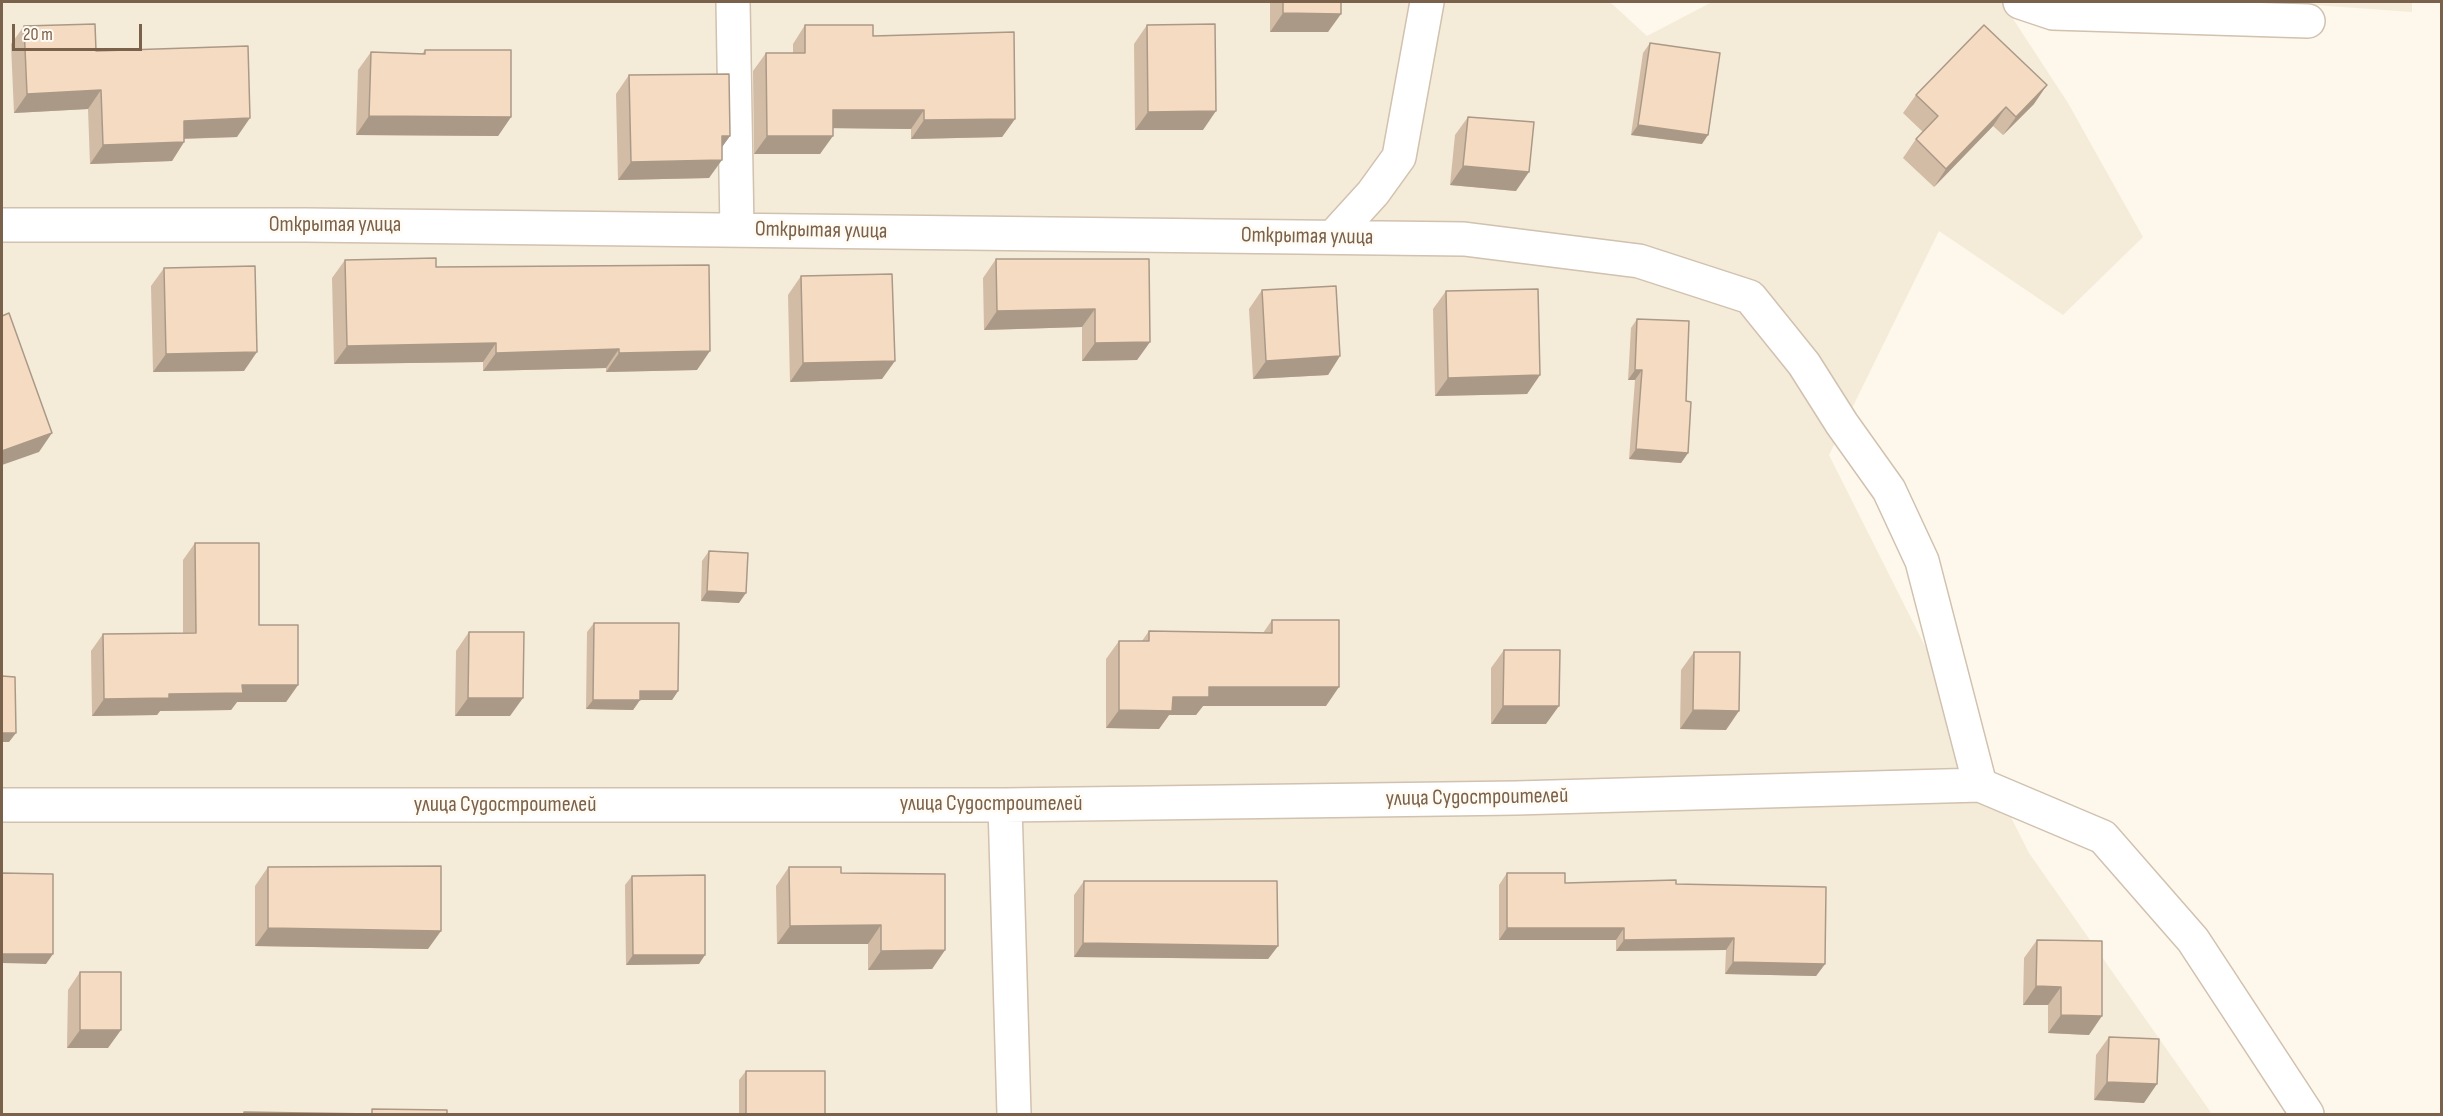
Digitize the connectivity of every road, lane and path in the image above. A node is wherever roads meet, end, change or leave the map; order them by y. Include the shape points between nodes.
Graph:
1 (733, 2) edge
2 (1427, 2) edge
3 (2020, 2) edge
4 (2308, 21) dead end
5 (2, 224) edge
6 (736, 230) junction
7 (1333, 237) junction
8 (1980, 785) junction
9 (2, 805) edge
10 (1005, 805) junction
11 (1014, 1114) edge
12 (2307, 1114) edge

1 - 6 street
2 - 7 street via 1399,157
3 - 4 street via 2053,13
5 - 6 street, Открытая улица
6 - 7 street, Открытая улица
7 - 8 street, Открытая улица via 1464,239 1639,261 1750,297 1804,364 1889,490 1922,561
8 - 10 street, улица Судостроителей via 1516,798
8 - 12 street via 2103,837 2193,940
9 - 10 street, улица Судостроителей
10 - 11 street

